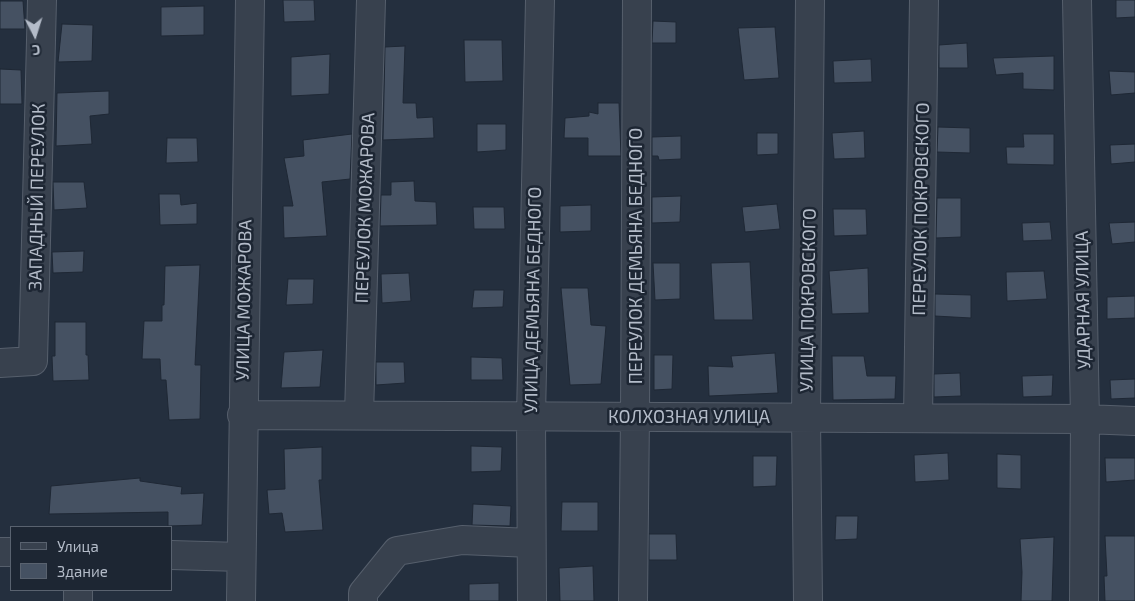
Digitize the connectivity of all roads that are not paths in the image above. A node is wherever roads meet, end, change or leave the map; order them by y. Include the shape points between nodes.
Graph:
1 (42, 0) edge
2 (250, 0) edge
3 (371, 0) edge
4 (540, 0) edge
5 (637, 0) edge
6 (810, 0) edge
7 (924, 0) edge
8 (1078, 0) edge
9 (0, 363) edge
10 (242, 415) junction
11 (358, 415) junction
12 (531, 416) junction
13 (635, 416) junction
14 (806, 418) junction
15 (918, 418) junction
16 (1085, 419) junction
17 (1135, 421) edge
18 (531, 543) junction
19 (172, 555) edge
20 (241, 557) junction
21 (241, 601) edge
22 (363, 601) edge
23 (532, 601) edge
24 (632, 601) edge
25 (808, 601) edge
26 (1084, 601) edge

1 - 9 street, ЗАПАДНЫЙ ПЕРЕУЛОК via 34,361
2 - 10 street, УЛИЦА МОЖАРОВА
3 - 11 street, ПЕРЕУЛОК МОЖАРОВА
4 - 12 street, УЛИЦА ДЕМЬЯНА БЕДНОГО
5 - 13 street, ПЕРЕУЛОК ДЕМЬЯНА БЕДНОГО
6 - 14 street, УЛИЦА ПОКРОВСКОГО
7 - 15 street, ПЕРЕУЛОК ПОКРОВСКОГО
8 - 16 street, УДАРНАЯ УЛИЦА
10 - 11 street, КОЛХОЗНАЯ УЛИЦА
10 - 20 street, УЛИЦА МОЖАРОВА
11 - 12 street, КОЛХОЗНАЯ УЛИЦА
12 - 13 street, КОЛХОЗНАЯ УЛИЦА
12 - 18 street, УЛИЦА ДЕМЬЯНА БЕДНОГО
13 - 14 street, КОЛХОЗНАЯ УЛИЦА
13 - 24 street, ПЕРЕУЛОК ДЕМЬЯНА БЕДНОГО
14 - 15 street, КОЛХОЗНАЯ УЛИЦА
14 - 25 street, УЛИЦА ПОКРОВСКОГО
15 - 16 street, КОЛХОЗНАЯ УЛИЦА
16 - 17 street, КОЛХОЗНАЯ УЛИЦА
16 - 26 street, УДАРНАЯ УЛИЦА
18 - 22 street via 462,540 397,551 363,592
18 - 23 street, УЛИЦА ДЕМЬЯНА БЕДНОГО
19 - 20 street
20 - 21 street, УЛИЦА МОЖАРОВА

